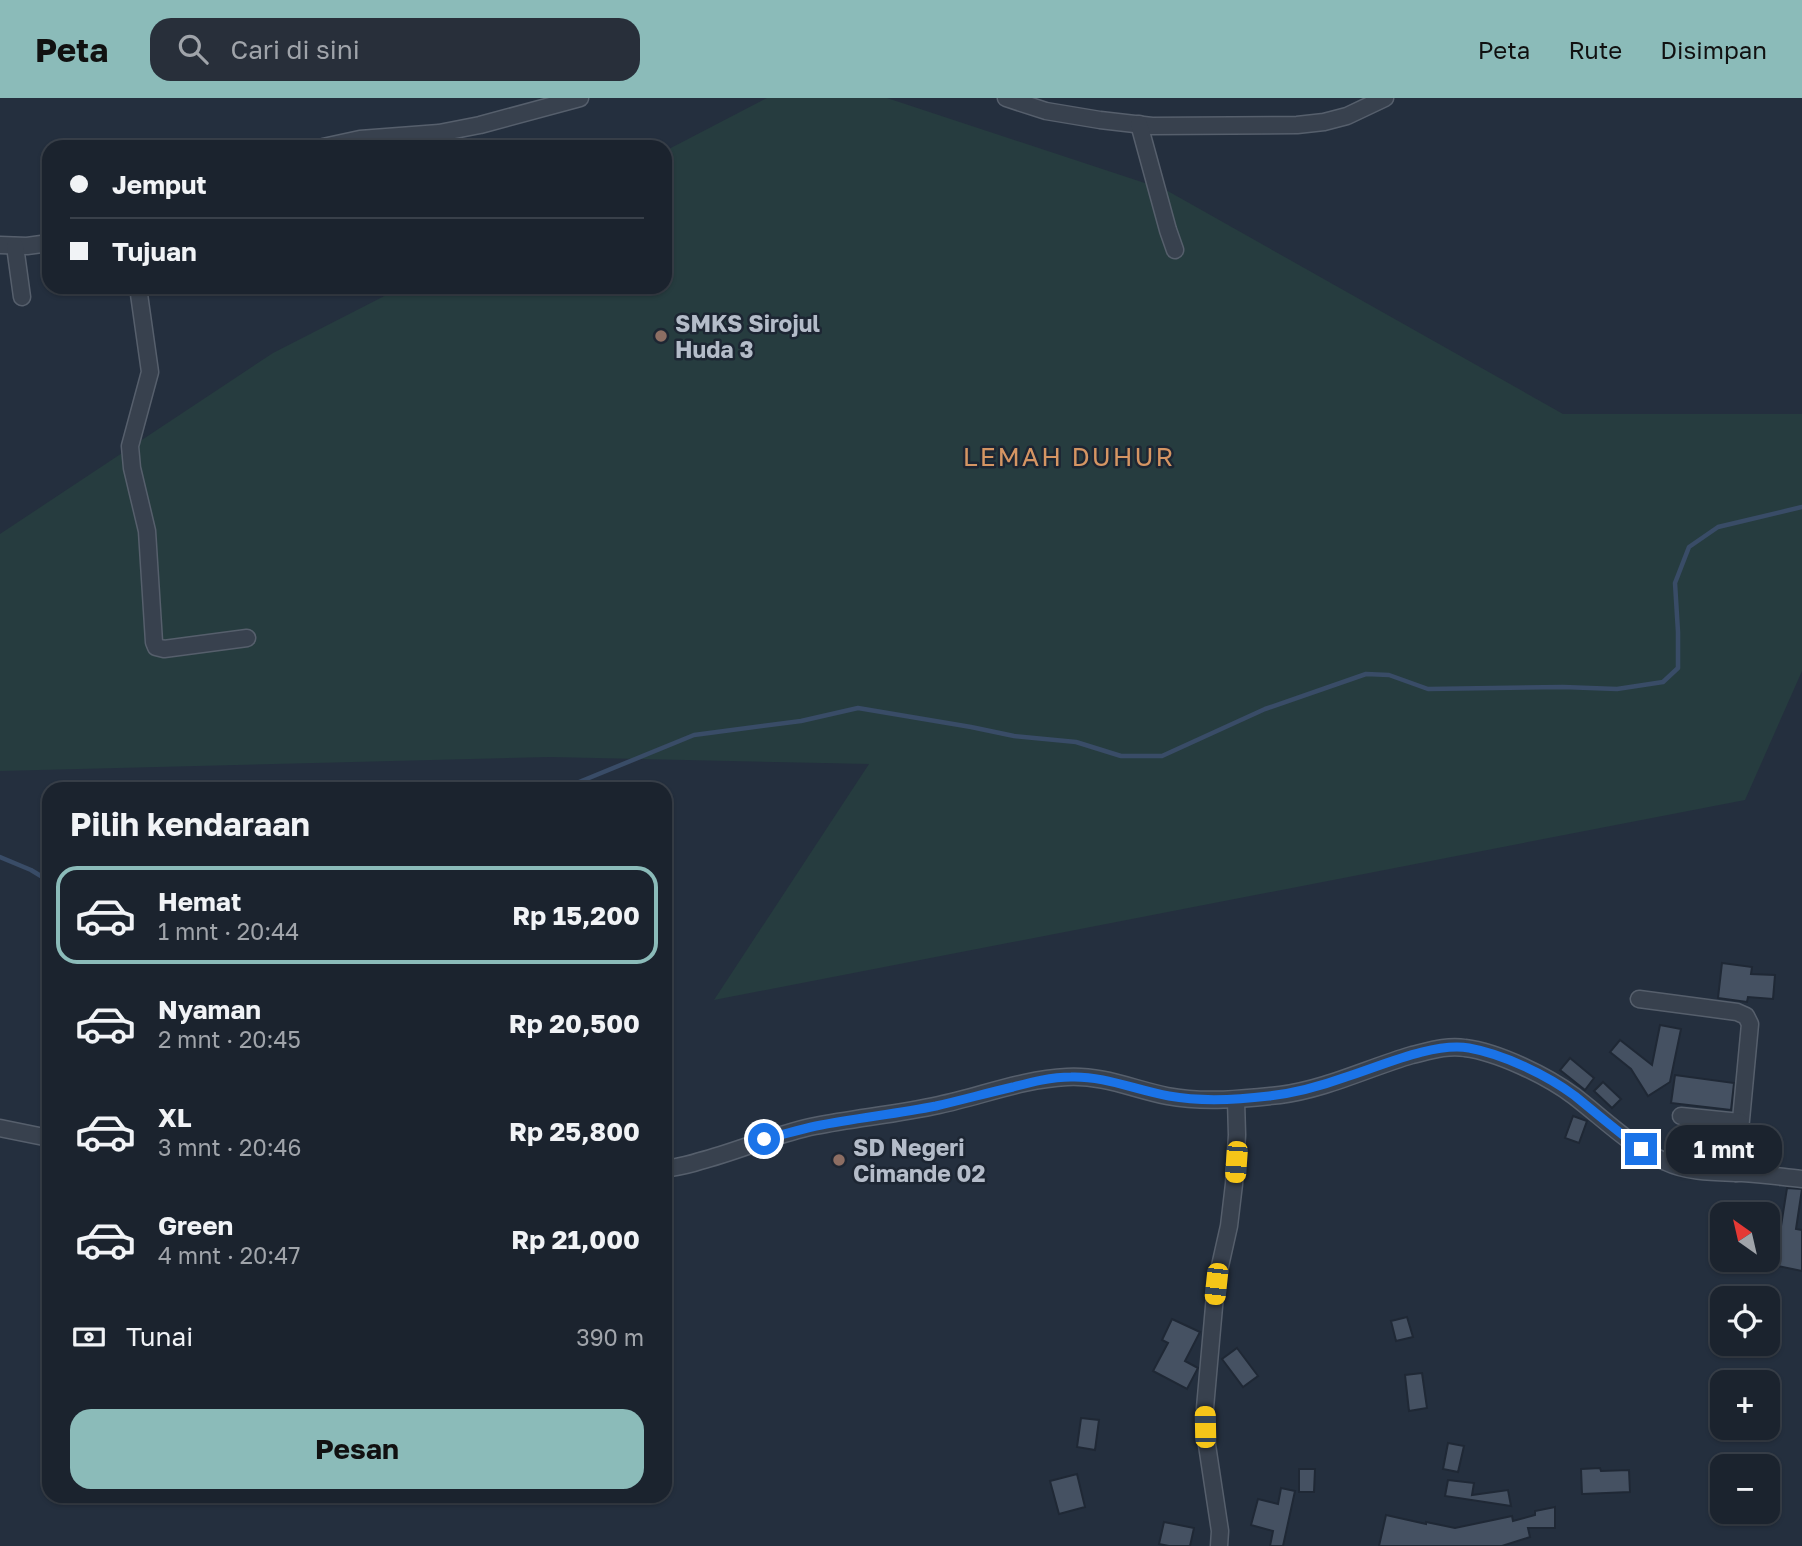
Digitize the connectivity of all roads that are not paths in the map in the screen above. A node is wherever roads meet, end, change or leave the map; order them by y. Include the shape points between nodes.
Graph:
1 (580, 98) edge
2 (1006, 98) edge
3 (1385, 98) edge
4 (1139, 124) junction
5 (355, 140) edge
6 (42, 244) edge
7 (7, 246) edge
8 (1175, 250) dead end
9 (139, 294) edge
10 (22, 297) dead end
11 (247, 638) dead end
12 (1639, 999) dead end
13 (1236, 1100) junction
14 (1681, 1116) dead end
15 (1741, 1122) junction
16 (0, 1128) edge
17 (42, 1137) edge
18 (672, 1167) edge
19 (1737, 1173) junction
20 (1802, 1179) edge
21 (1219, 1546) edge

1 - 5 street via 439,133
2 - 4 street via 1046,111
3 - 4 street via 1348,116 1297,125
4 - 8 street
6 - 7 street
7 - 10 street
9 - 11 street via 150,372 130,446 147,531 154,642 164,649
12 - 15 street via 1746,1016
13 - 18 street via 1185,1099 1109,1080 1067,1077 891,1115 814,1126
13 - 19 street via 1307,1089 1420,1053 1467,1048 1484,1051 1558,1085 1641,1149 1669,1164
13 - 21 street via 1234,1184 1216,1284 1205,1408
14 - 15 street
15 - 19 street
16 - 17 street
19 - 20 street

